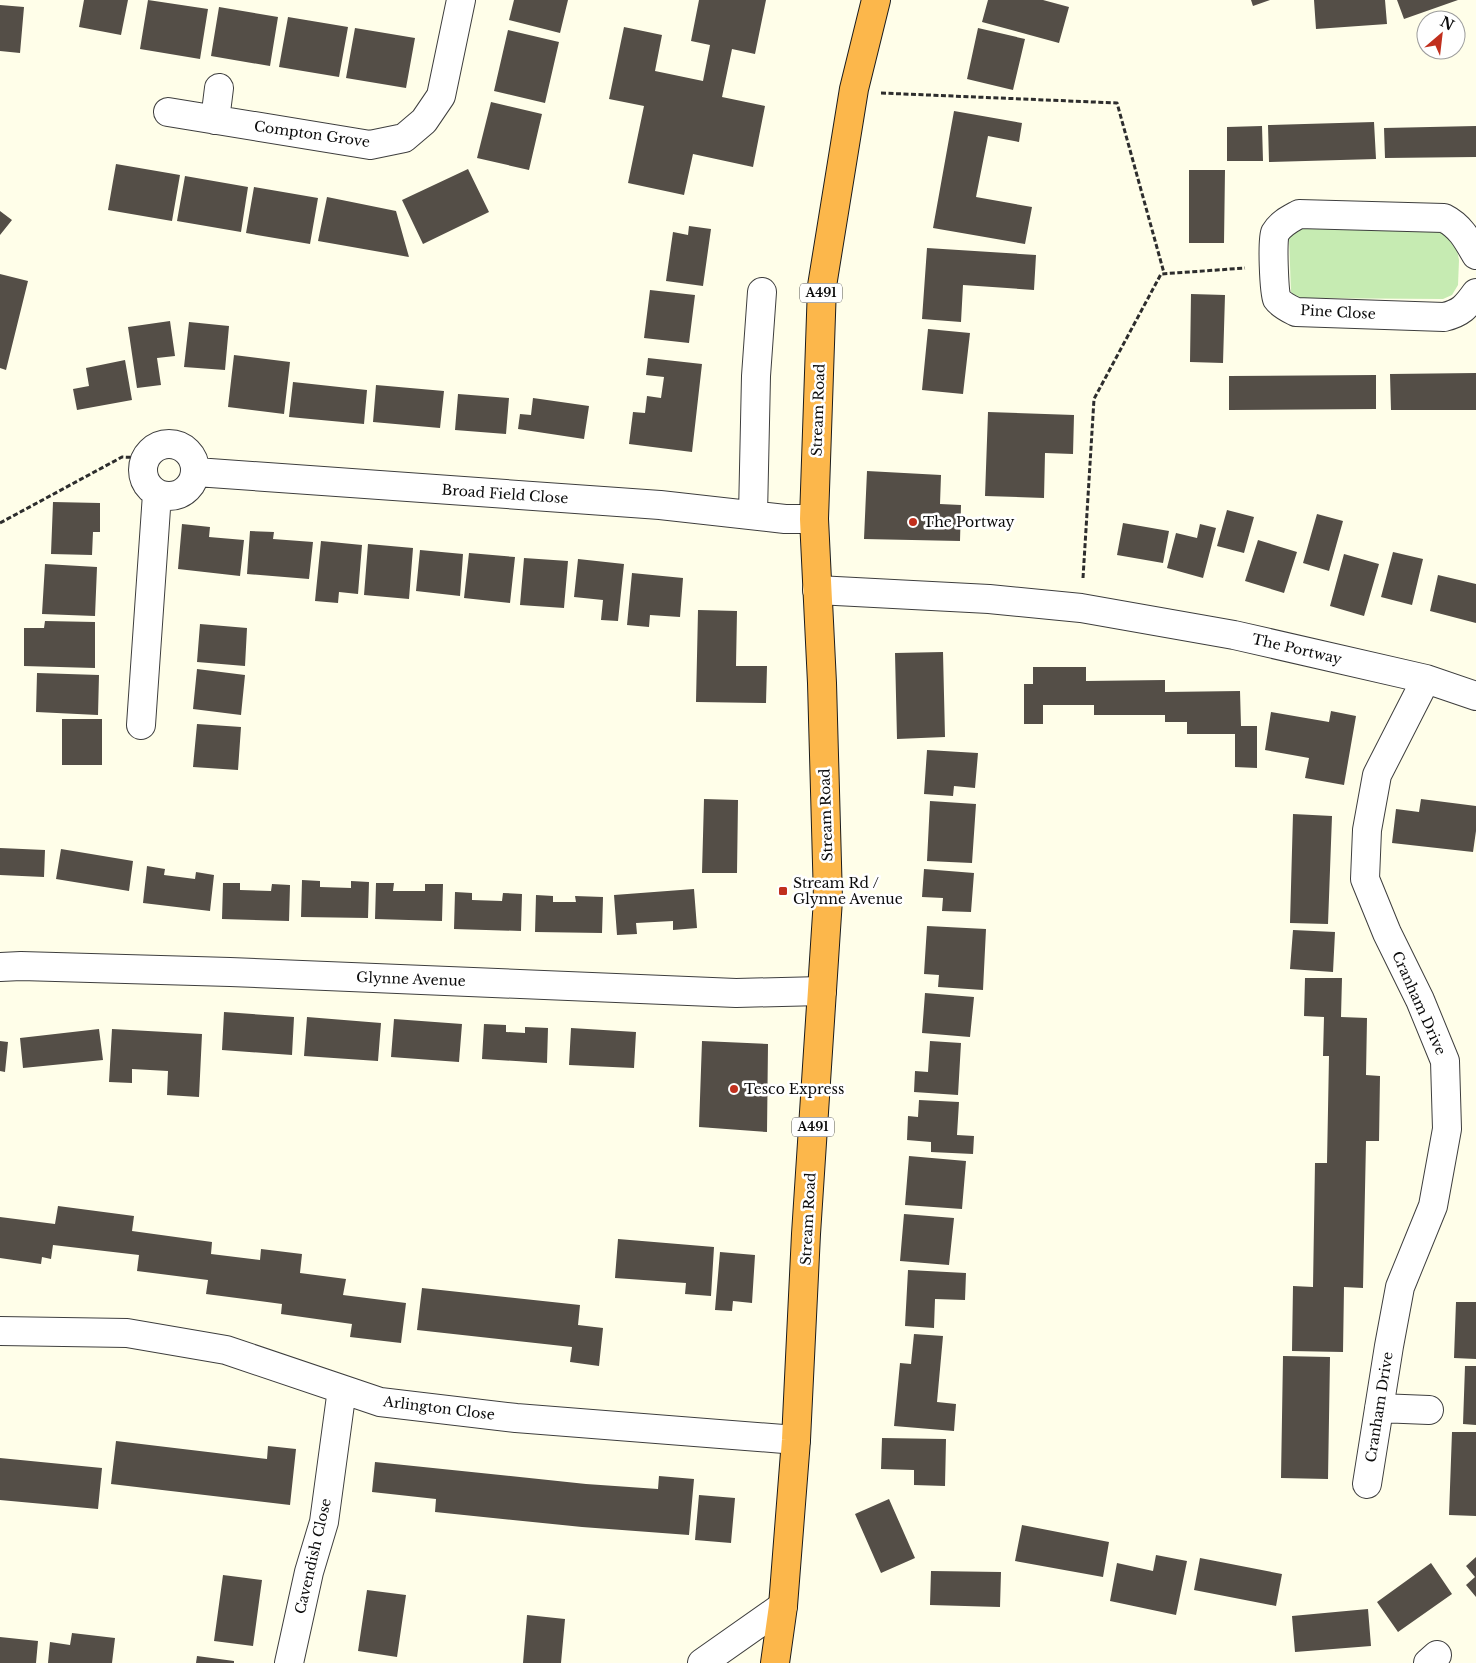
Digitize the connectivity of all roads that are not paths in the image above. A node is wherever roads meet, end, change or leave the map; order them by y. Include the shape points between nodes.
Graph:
1 (461, 0) edge
2 (876, 0) edge
3 (219, 88) dead end
4 (168, 112) dead end
5 (215, 120) junction
6 (1476, 255) edge
7 (762, 292) dead end
8 (1476, 293) edge
9 (196, 472) junction
10 (157, 494) junction
11 (753, 515) junction
12 (814, 519) junction
13 (817, 590) junction
14 (1426, 679) junction
15 (1476, 696) edge
16 (141, 726) dead end
17 (0, 967) edge
18 (822, 991) junction
19 (0, 1331) edge
20 (342, 1389) junction
21 (1379, 1408) junction
22 (1429, 1410) dead end
23 (796, 1440) junction
24 (1367, 1484) dead end
25 (783, 1606) junction
26 (289, 1663) edge
27 (702, 1663) edge
28 (775, 1663) edge

1 - 5 street, Compton Grove via 441,96 424,121 404,138 370,145
2 - 12 highway, Stream Road / A491 via 854,89 822,286
3 - 5 street
4 - 5 street, Compton Grove
6 - 8 street, Pine Close via 1462,231 1444,218 1299,214 1284,222 1274,234 1273,267 1277,298 1296,312 1444,317 1458,314
7 - 11 street via 756,376
9 - 10 street via 191,484 181,494 168,497
9 - 10 street via 192,459 183,448 169,444 155,448 146,458 143,472 147,484
9 - 11 street, Broad Field Close via 660,505
10 - 16 street
11 - 12 street, Broad Field Close
12 - 13 highway, Stream Road / A491
13 - 14 street, The Portway via 989,599 1081,608 1234,635
13 - 18 highway, Stream Road / A491 via 828,899
14 - 15 street, The Portway
14 - 21 street, Cranham Drive via 1377,775 1367,830 1365,879 1446,1061 1447,1129 1433,1206 1400,1287
17 - 18 street, Glynne Avenue via 230,972 736,993
18 - 23 highway, Stream Road / A491
19 - 20 street, Arlington Close via 127,1333 208,1346
20 - 23 street, Arlington Close via 380,1402 516,1418
20 - 26 street, Cavendish Close via 324,1522 309,1572
21 - 22 street
21 - 24 street, Cranham Drive
23 - 25 highway, Stream Road / A491
25 - 27 street
25 - 28 highway, Stream Road / A491

